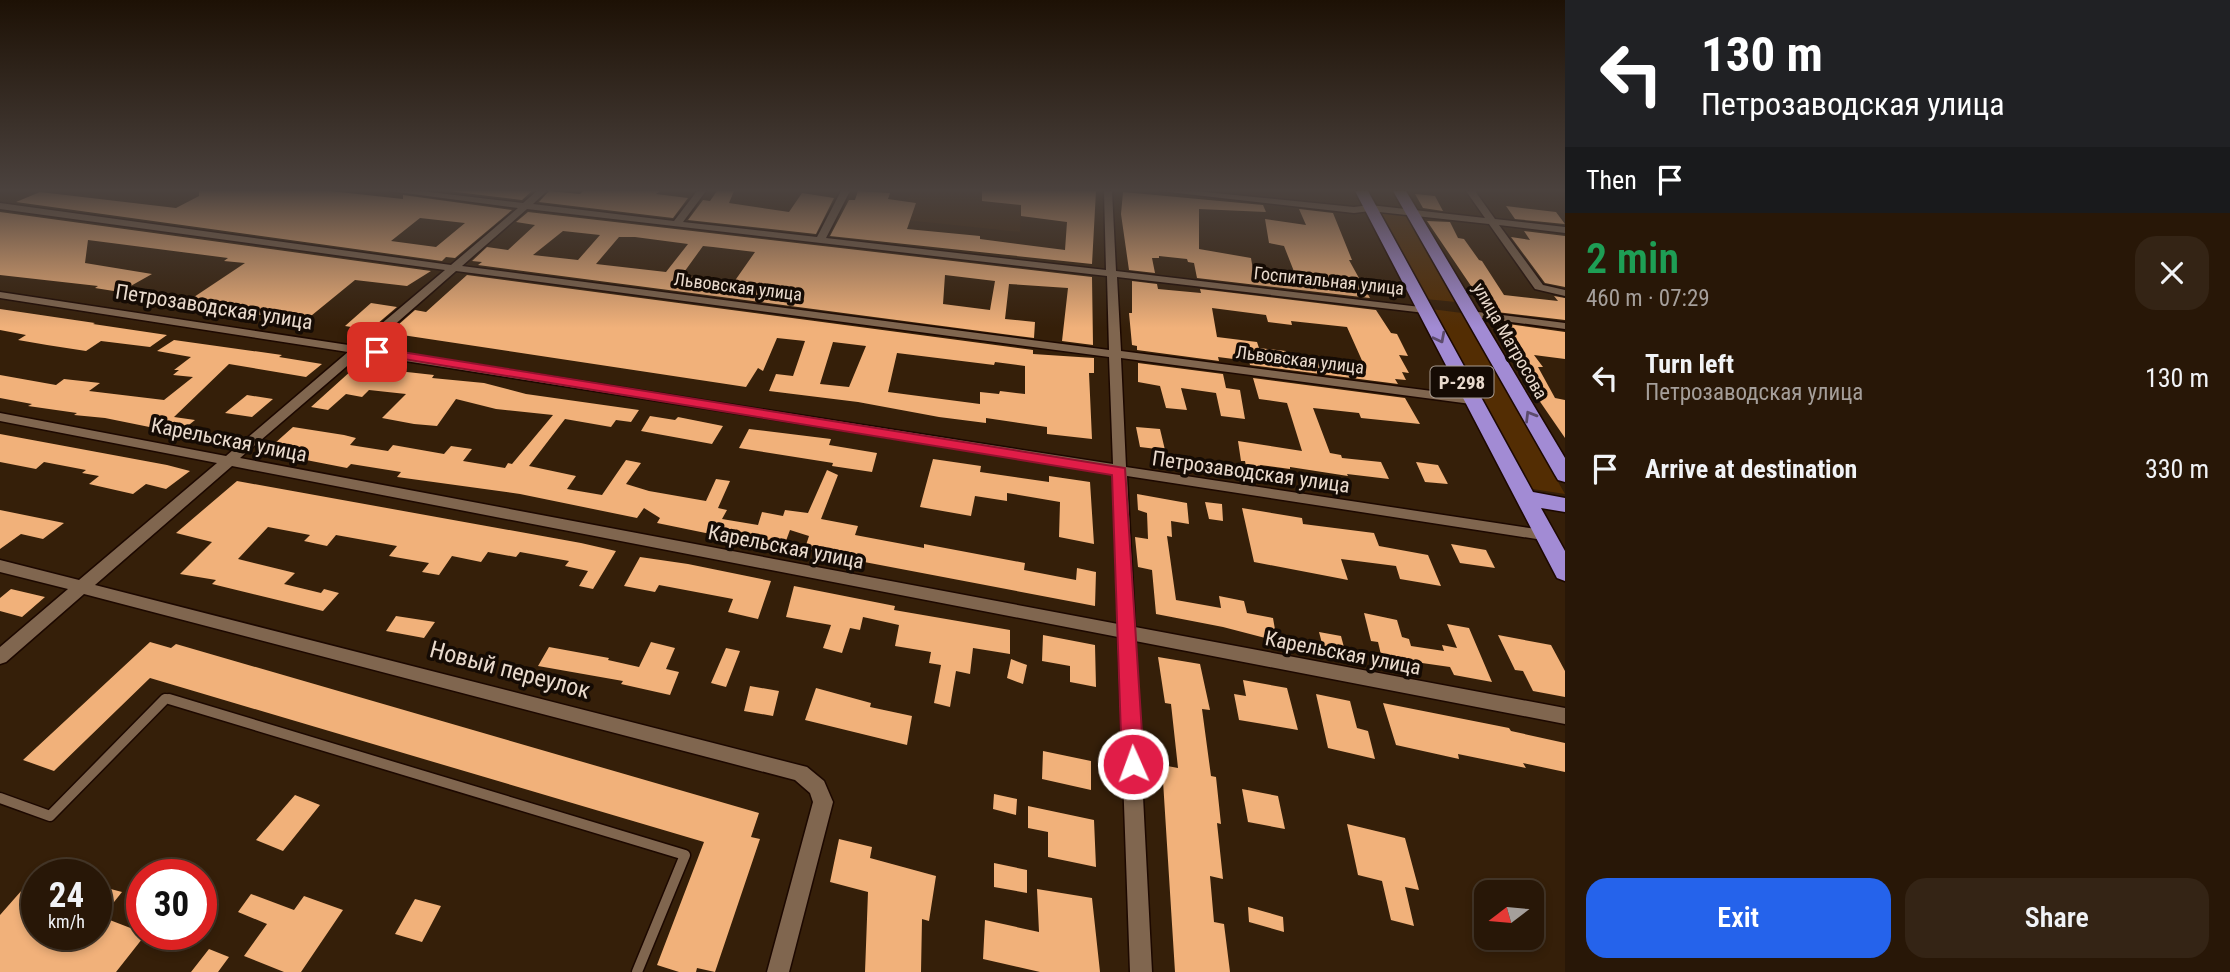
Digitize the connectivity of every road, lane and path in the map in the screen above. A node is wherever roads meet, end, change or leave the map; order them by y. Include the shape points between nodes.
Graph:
1 (222, 236) edge
2 (491, 236) edge
3 (781, 236) edge
4 (822, 236) edge
5 (1109, 236) edge
6 (1386, 236) edge
7 (1425, 236) edge
8 (1501, 236) edge
9 (820, 241) junction
10 (454, 268) junction
11 (1110, 275) junction
12 (1565, 293) edge
13 (0, 295) edge
14 (1423, 306) junction
15 (1468, 311) junction
16 (1565, 326) edge
17 (359, 349) junction
18 (1115, 354) junction
19 (1471, 400) junction
20 (0, 417) edge
21 (228, 461) junction
22 (1119, 472) junction
23 (1565, 475) edge
24 (1523, 496) junction
25 (1565, 505) edge
26 (1543, 535) junction
27 (0, 566) edge
28 (1565, 572) edge
29 (84, 586) junction
30 (1128, 634) junction
31 (0, 657) edge
32 (1565, 716) edge
33 (0, 798) edge
34 (638, 972) edge
35 (778, 972) edge
36 (1141, 972) edge

1 - 10 street, Львовская улица
2 - 10 street
3 - 9 street, Госпитальная улица
4 - 9 street
5 - 11 street
6 - 14 highway, Р-298
7 - 15 highway, улица Матросова / Р-298
8 - 12 street via 1539,287
9 - 11 street, Госпитальная улица
10 - 17 street
10 - 18 street, Львовская улица
11 - 14 street, Госпитальная улица
11 - 18 street
13 - 17 street, Петрозаводская улица
14 - 15 highway
14 -> 19 highway, Р-298
15 - 16 street
23 -> 15 highway, улица Матросова / Р-298
17 - 21 street
17 - 22 street, Петрозаводская улица
18 - 19 street, Львовская улица
18 - 22 street
19 - 24 highway, Р-298
20 - 21 street, Карельская улица
21 - 29 street
21 - 30 street, Карельская улица
22 - 26 street, Петрозаводская улица
22 - 30 street
24 - 25 highway
24 - 26 highway, Р-298
26 - 28 highway, Р-298
27 - 29 street, Новый переулок
29 - 31 street
29 - 35 street, Новый переулок via 800,773 817,787 823,802
30 - 32 street, Карельская улица
30 - 36 street
33 - 34 lane via 50,816 166,698 685,855

